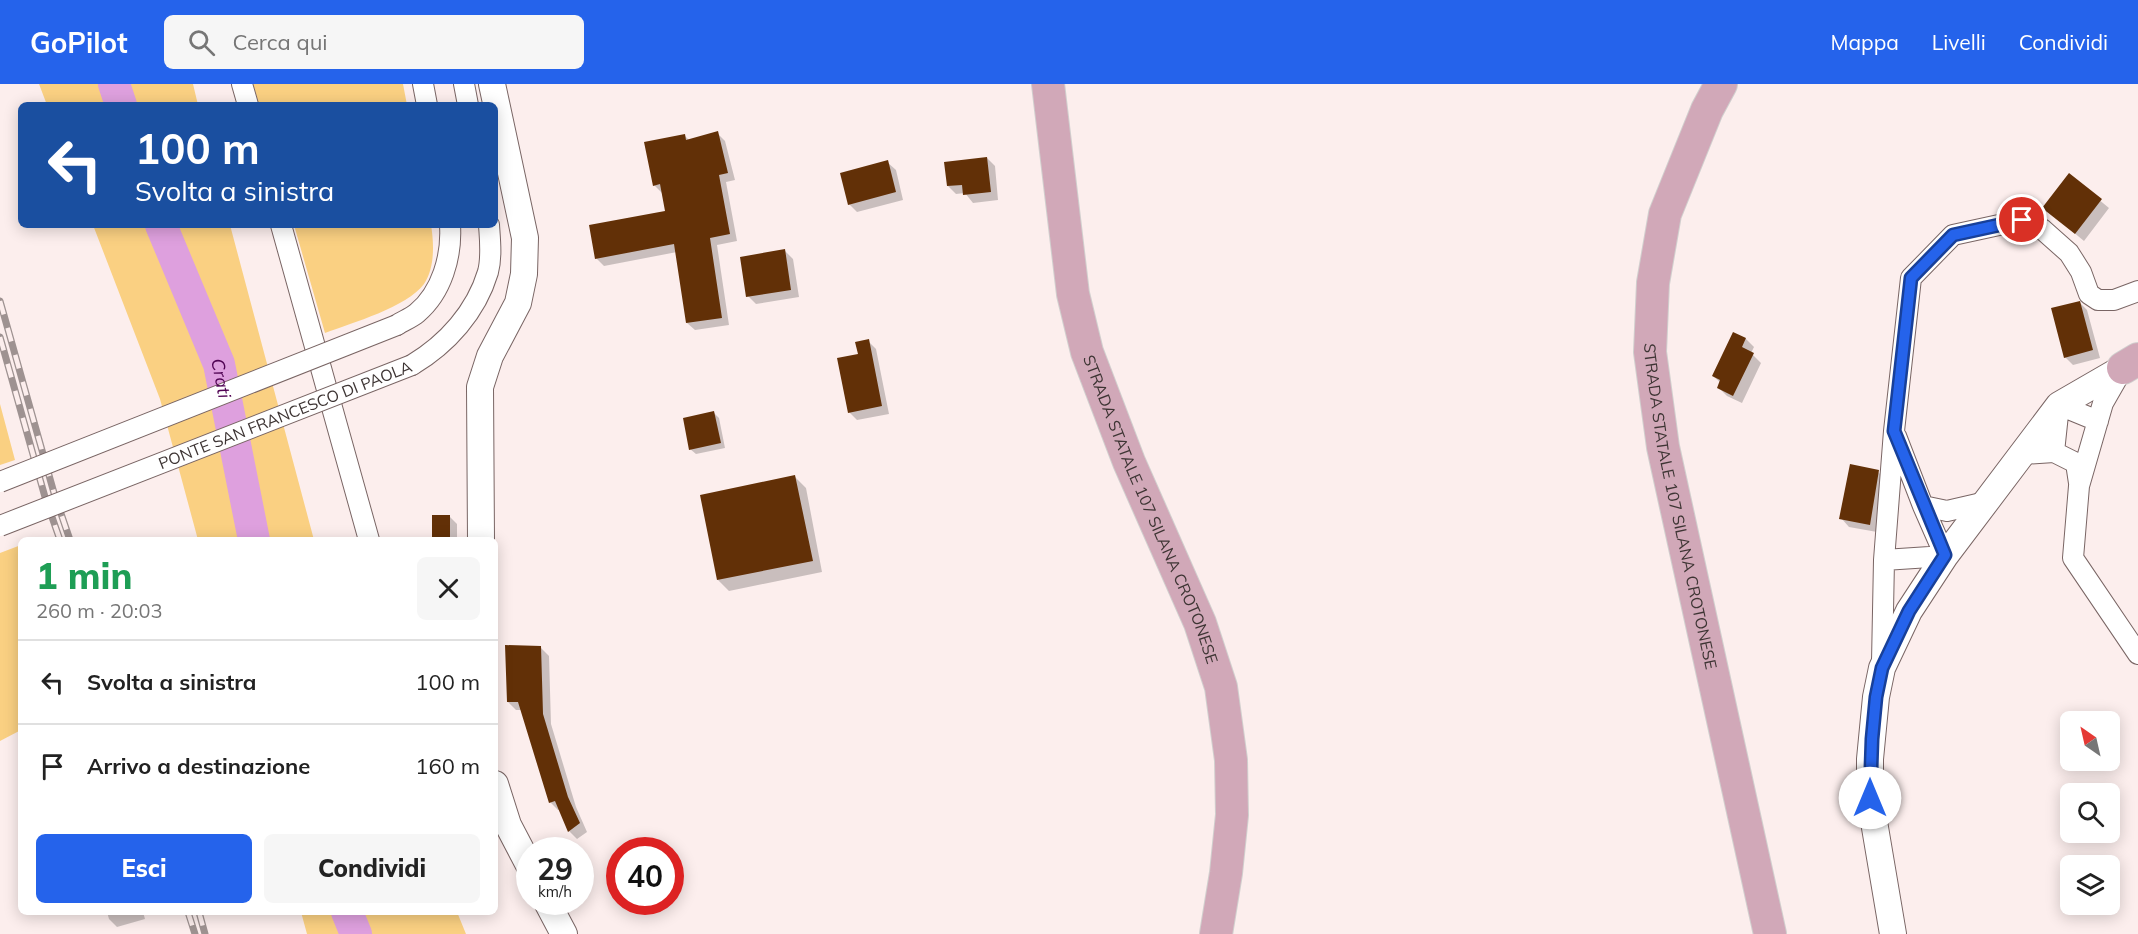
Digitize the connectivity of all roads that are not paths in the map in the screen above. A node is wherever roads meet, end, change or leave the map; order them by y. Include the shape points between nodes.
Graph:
1 (242, 84) edge
2 (423, 84) edge
3 (464, 84) edge
4 (492, 84) edge
5 (1048, 84) edge
6 (1732, 84) edge
7 (1714, 97) edge
8 (247, 102) edge
9 (426, 102) edge
10 (467, 102) edge
11 (496, 102) edge
12 (498, 112) edge
13 (282, 228) edge
14 (450, 228) edge
15 (489, 228) edge
16 (2138, 291) edge
17 (2130, 364) edge
18 (2059, 405) junction
19 (2098, 421) junction
20 (1894, 431) junction
21 (2054, 452) junction
22 (2022, 454) junction
23 (0, 482) edge
24 (2079, 486) junction
25 (1986, 502) junction
26 (1923, 506) junction
27 (0, 526) edge
28 (368, 537) edge
29 (481, 537) edge
30 (1945, 555) junction
31 (1884, 560) junction
32 (2138, 654) edge
33 (1882, 668) junction
34 (498, 799) edge
35 (502, 820) edge
36 (516, 844) edge
37 (554, 915) edge
38 (564, 934) edge
39 (1216, 934) edge
40 (1770, 934) edge
41 (1893, 934) edge

1 - 8 street
2 - 9 street
3 - 10 street
4 - 11 street
5 - 39 main road, STRADA STATALE 107 SILANA CROTONESE via 1073,294 1087,352 1129,462 1200,623 1221,687 1231,760 1233,815
6 - 7 main road
7 - 40 main road, STRADA STATALE 107 SILANA CROTONESE via 1665,214 1653,283 1650,352 1663,447
12 - 29 street via 525,238 524,274 518,303 490,356 480,387
13 - 28 street
14 - 23 street, bridge via 444,274 418,312 397,325
15 - 27 street, PONTE SAN FRANCESCO DI PAOLA, bridge via 488,271 478,295 450,336 412,365
16 - 20 street via 2114,300 2098,300 2090,294 2069,253 2042,229 2022,220 1953,235 1911,278
17 - 18 street
17 - 19 street via 2103,402
18 - 19 street
18 - 21 street
18 - 22 street
19 - 24 street
20 - 26 street
20 - 31 street
21 - 22 street
21 - 24 street via 2076,463
22 - 25 street
24 - 32 street via 2073,558
25 - 26 street via 1947,511
25 - 30 street
26 - 30 street
30 - 31 street
30 - 33 street via 1909,611
31 - 33 street
33 - 41 street via 1872,739 1870,798
34 - 35 street
35 - 36 street
37 - 38 street

